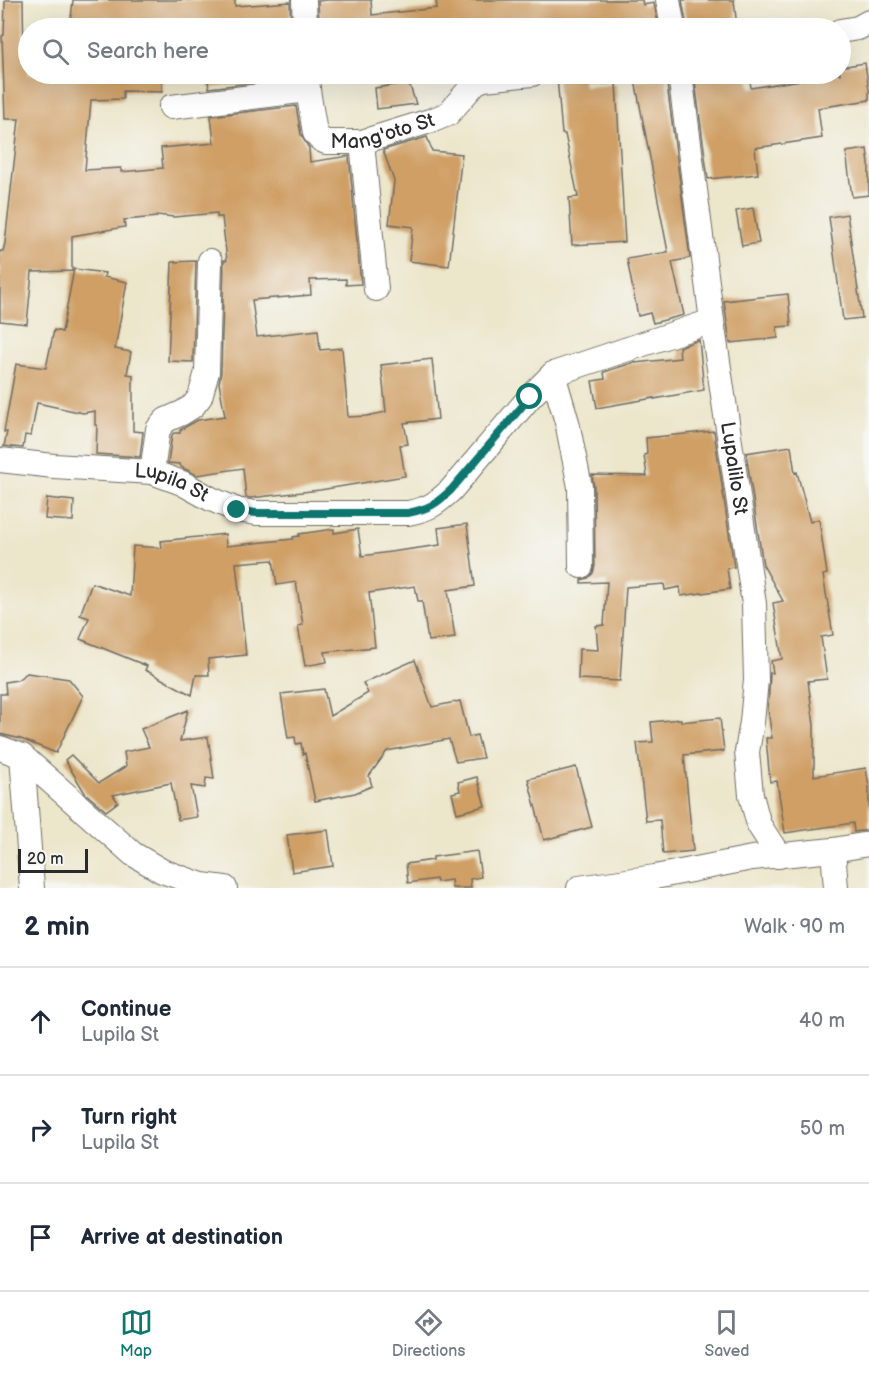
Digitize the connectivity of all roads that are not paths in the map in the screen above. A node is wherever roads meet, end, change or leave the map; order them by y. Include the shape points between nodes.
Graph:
1 (304, 0) edge
2 (668, 0) edge
3 (305, 18) edge
4 (671, 18) edge
5 (868, 27) edge
6 (851, 29) edge
7 (297, 84) edge
8 (308, 84) edge
9 (474, 84) edge
10 (681, 84) edge
11 (171, 107) dead end
12 (362, 142) junction
13 (210, 261) dead end
14 (376, 289) dead end
15 (712, 321) junction
16 (553, 374) junction
17 (0, 460) edge
18 (152, 472) junction
19 (580, 566) dead end
20 (11, 752) edge
21 (869, 844) edge
22 (832, 850) junction
23 (779, 856) junction
24 (32, 888) edge
25 (225, 888) edge
26 (579, 888) edge
27 (836, 888) edge

1 - 3 street
2 - 4 street
5 - 6 street
7 - 11 street
8 - 12 street, Mang'oto St via 315,133 320,139
9 - 12 street, Mang'oto St via 448,114
10 - 15 street, Lupalilo St
12 - 14 street
13 - 18 street via 207,372 200,397 193,406 166,420 158,429
15 - 16 street
15 - 23 street, Lupalilo St via 754,604 756,680 747,752 751,795 759,825
16 - 18 street, Lupila St via 451,490 423,510 246,512
16 - 19 street via 580,487
17 - 18 street, Lupila St
20 - 24 street
20 - 25 street via 133,854 162,871 202,885
21 - 22 street
22 - 23 street
22 - 27 street
23 - 26 street

